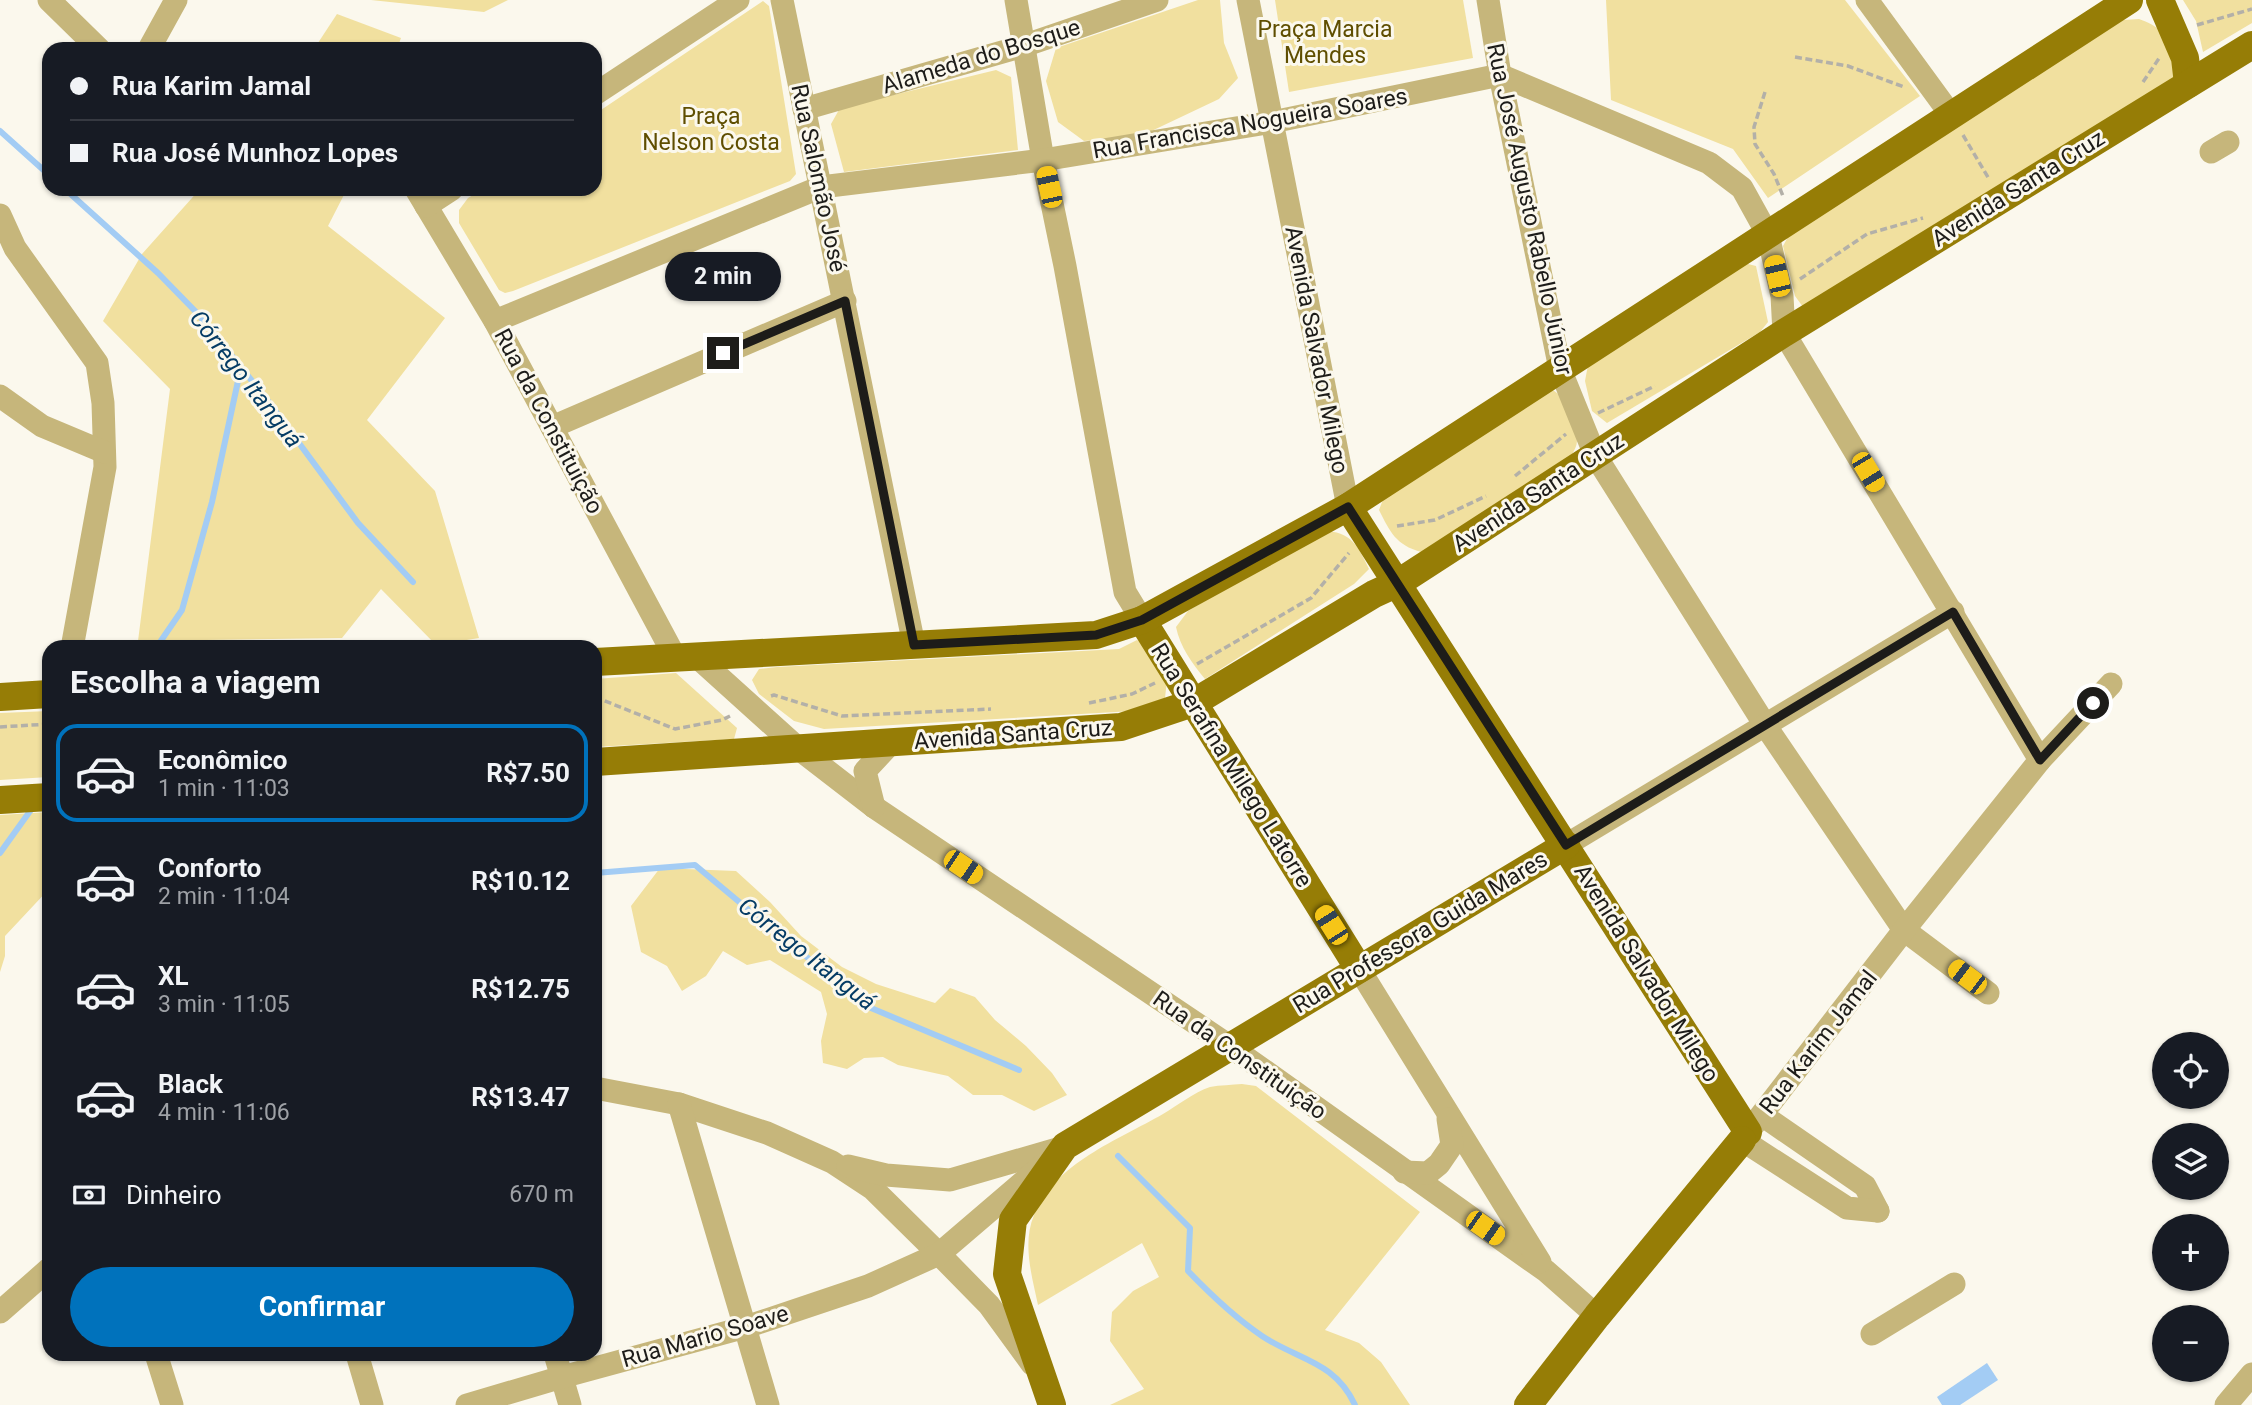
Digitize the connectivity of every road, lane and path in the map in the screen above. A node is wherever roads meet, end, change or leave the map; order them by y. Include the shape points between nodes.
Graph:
1 (49, 0) edge
2 (176, 0) edge
3 (738, 0) edge
4 (782, 0) edge
5 (1016, 0) edge
6 (1157, 0) edge
7 (1248, 0) edge
8 (1488, 0) edge
9 (1867, 0) edge
10 (2160, 0) edge
11 (2123, 4) edge
12 (2252, 9) edge
13 (2174, 30) junction
14 (92, 42) edge
15 (153, 42) edge
16 (2252, 45) edge
17 (1023, 46) junction
18 (1795, 57) dead end
19 (1500, 75) junction
20 (2188, 84) junction
21 (2141, 85) dead end
22 (602, 89) edge
23 (1765, 92) dead end
24 (1943, 104) junction
25 (804, 108) junction
26 (1272, 122) junction
27 (1043, 160) junction
28 (1992, 184) dead end
29 (821, 187) junction
30 (421, 197) edge
31 (0, 215) edge
32 (1931, 215) dead end
33 (1779, 227) junction
34 (1802, 276) dead end
35 (845, 301) junction
36 (495, 321) junction
37 (1784, 332) junction
38 (1560, 369) junction
39 (0, 396) edge
40 (552, 427) junction
41 (104, 452) junction
42 (1595, 455) junction
43 (1348, 507) junction
44 (1349, 554) dead end
45 (1398, 583) junction
46 (1953, 612) junction
47 (1142, 620) junction
48 (73, 640) edge
49 (914, 645) junction
50 (686, 657) junction
51 (602, 662) edge
52 (1173, 673) junction
53 (2111, 684) dead end
54 (42, 694) edge
55 (0, 697) edge
56 (602, 700) edge
57 (1193, 702) junction
58 (1088, 704) dead end
59 (750, 707) junction
60 (994, 709) dead end
61 (42, 724) edge
62 (1765, 725) junction
63 (0, 727) edge
64 (891, 743) junction
65 (799, 749) junction
66 (2040, 760) junction
67 (602, 762) edge
68 (42, 797) edge
69 (0, 800) edge
70 (874, 807) junction
71 (1566, 845) junction
72 (1904, 930) junction
73 (1359, 970) junction
74 (1987, 993) dead end
75 (1231, 1047) junction
76 (602, 1089) edge
77 (679, 1104) junction
78 (1448, 1113) junction
79 (1751, 1129) junction
80 (1065, 1146) junction
81 (832, 1162) junction
82 (1404, 1172) junction
83 (939, 1255) junction
84 (1546, 1271) junction
85 (42, 1275) edge
86 (1954, 1284) dead end
87 (0, 1312) edge
88 (1597, 1316) junction
89 (746, 1327) junction
90 (1872, 1334) dead end
91 (158, 1361) edge
92 (359, 1361) edge
93 (557, 1361) edge
94 (562, 1377) junction
95 (1042, 1377) junction
96 (2249, 1385) edge
97 (172, 1405) edge
98 (372, 1405) edge
99 (467, 1405) edge
100 (570, 1405) edge
101 (768, 1405) edge
102 (1052, 1405) edge
103 (1528, 1405) edge
104 (2226, 1405) edge

1 - 14 street
2 - 15 street
3 - 22 street
4 - 25 street, Rua Salomão José
5 - 17 street, Rua Serafina Milego Latorre
6 - 17 street, Alameda do Bosque
7 - 26 street, Avenida Salvador Milego
8 - 19 street, Rua José Augusto Rabello Júnior
9 - 24 street
10 - 13 main road
11 - 13 main road
11 - 24 main road
12 - 13 path
13 - 20 main road via 2185,58
13 - 21 path
16 - 20 main road, Avenida Santa Cruz
17 - 25 street, Alameda do Bosque
17 - 27 street, Rua Serafina Milego Latorre
18 - 24 path via 1847,66
19 - 26 street, Rua Francisca Nogueira Soares
19 - 33 street via 1709,163 1742,188
19 - 38 street, Rua José Augusto Rabello Júnior
20 - 37 main road, Avenida Santa Cruz
23 - 33 path via 1754,127 1755,144 1774,174
24 - 28 path
24 - 33 main road
25 - 29 street, Rua Salomão José
26 - 27 street, Rua Francisca Nogueira Soares
26 - 43 street, Avenida Salvador Milego
27 - 29 street, Rua Francisca Nogueira Soares
27 - 47 street, Rua Serafina Milego Latorre via 1125,592
29 - 35 street, Rua Salomão José
29 - 36 street, Rua Francisca Nogueira Soares
30 - 36 street, Rua da Constituição
31 - 41 street via 15,248 97,363
32 - 34 path via 1867,234
33 - 37 street
33 - 38 main road
35 - 40 street
35 - 49 street, Rua Salomão José
36 - 40 street, Rua da Constituição
37 - 42 main road, Avenida Santa Cruz
37 - 46 street
38 - 42 street, Rua José Augusto Rabello Júnior
38 - 43 main road
39 - 41 street via 42,426
40 - 50 street, Rua da Constituição
41 - 48 street
42 - 45 main road, Avenida Santa Cruz
42 - 62 street, Rua José Augusto Rabello Júnior
43 - 45 main road, Avenida Salvador Milego
43 - 47 main road
44 - 52 path via 1311,598 1206,660
45 - 57 main road, Avenida Santa Cruz
45 - 71 main road, Avenida Salvador Milego
46 - 62 street, Rua Professora Guida Mares
46 - 66 street
47 - 49 main road via 1096,635
47 - 52 main road, Rua Serafina Milego Latorre
49 - 50 main road
50 - 51 main road
50 - 59 street, Rua da Constituição
52 - 57 main road, Rua Serafina Milego Latorre
52 - 58 path via 1132,694
53 - 66 street, Rua Karim Jamal
54 - 55 main road
56 - 59 path via 675,729 722,720
57 - 64 main road, Avenida Santa Cruz via 1121,727
57 - 73 main road, Rua Serafina Milego Latorre
59 - 60 path via 774,695 842,716
59 - 65 street, Rua da Constituição
61 - 63 path
62 - 71 street, Rua Professora Guida Mares
62 - 72 street, Rua José Augusto Rabello Júnior
64 - 65 main road, Avenida Santa Cruz
64 - 70 street via 865,771
65 - 67 main road, Avenida Santa Cruz
65 - 70 street, Rua da Constituição
66 - 72 street, Rua Karim Jamal
68 - 69 main road
70 - 75 street, Rua da Constituição
71 - 73 main road, Rua Professora Guida Mares
71 - 79 main road, Avenida Salvador Milego
72 - 74 street, Rua José Augusto Rabello Júnior
72 - 79 street, Rua Karim Jamal
73 - 75 main road, Rua Professora Guida Mares
73 - 78 street, Rua Serafina Milego Latorre
75 - 80 main road, Rua Professora Guida Mares
75 - 82 street, Rua da Constituição
76 - 77 street
77 - 81 street via 767,1133
77 - 89 street
78 - 82 street via 1452,1145 1439,1164 1428,1173
78 - 84 street, Rua Serafina Milego Latorre
79 - 79 street via 1847,1208 1878,1211 1865,1186
79 - 88 main road, Rua Karim Jamal
80 - 81 street via 950,1180 886,1175
80 - 83 street, Rua Professora Guida Mares
80 - 95 main road via 1013,1220 1007,1274
81 - 83 street via 873,1189
82 - 84 street, Rua da Constituição
83 - 89 street, Rua Mario Soave via 868,1286
83 - 95 street via 989,1305
84 - 88 street, Rua da Constituição
85 - 87 street
86 - 90 street
88 - 103 main road, Rua Karim Jamal
89 - 94 street, Rua Mario Soave
89 - 101 street
91 - 97 street
92 - 98 street
93 - 94 street
94 - 99 street, Rua Mario Soave
94 - 100 street
95 - 102 main road
96 - 104 street

